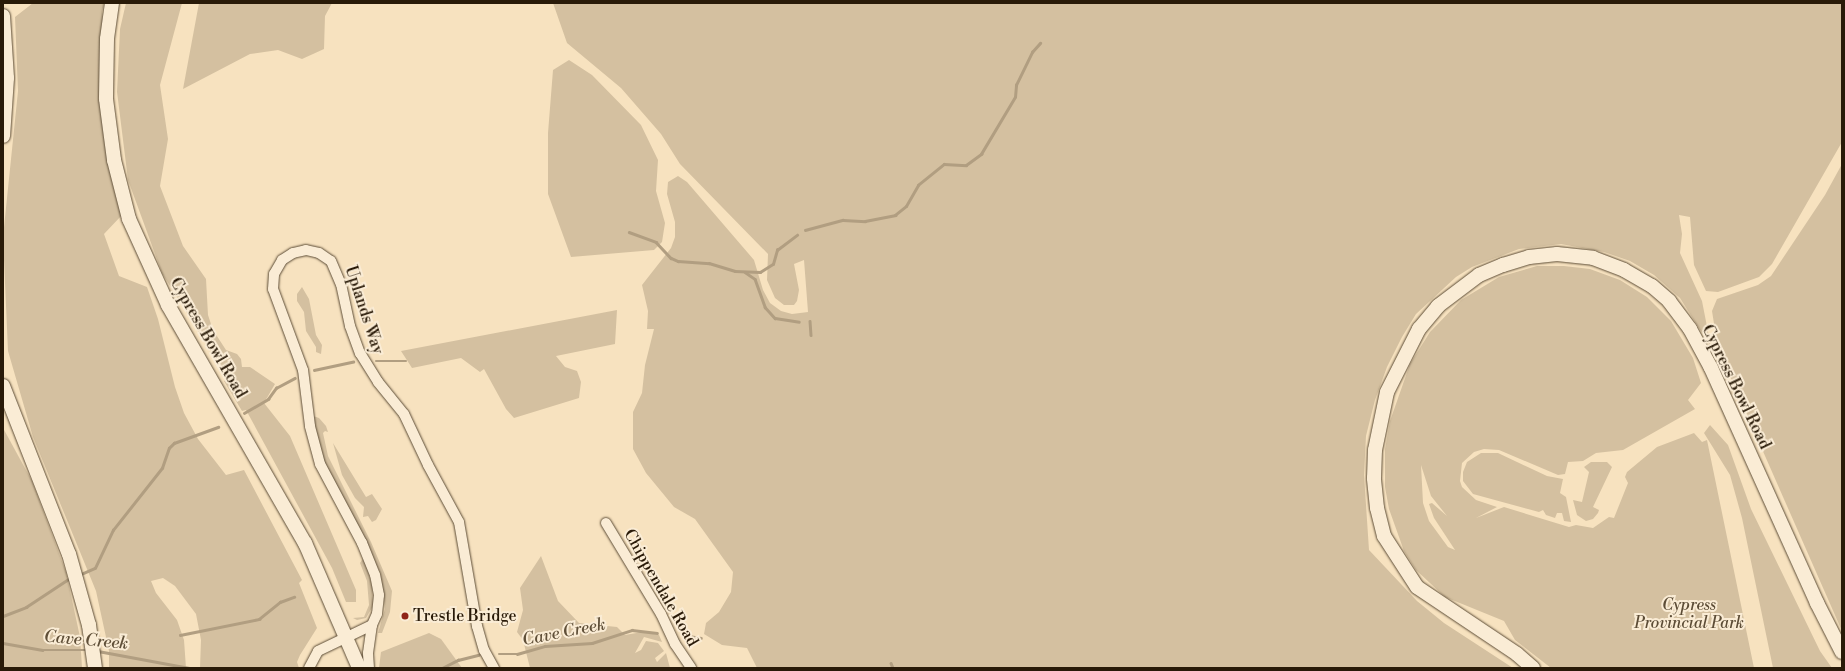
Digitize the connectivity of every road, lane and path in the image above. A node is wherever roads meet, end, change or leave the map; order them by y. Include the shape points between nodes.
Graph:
1 (112, 3) edge
2 (3, 16) edge
3 (3, 136) edge
4 (3, 386) edge
5 (606, 523) dead end
6 (372, 625) junction
7 (347, 637) junction
8 (1842, 652) edge
9 (95, 668) edge
10 (309, 668) edge
11 (359, 668) edge
12 (369, 668) edge
13 (494, 668) edge
14 (691, 668) edge
15 (1533, 668) edge

1 - 7 street, Cypress Bowl Road via 106,68 108,121 120,190 132,226 171,310 305,543
2 - 3 street via 7,78
4 - 9 street via 71,560 89,626
5 - 14 street, Chippendale Road
6 - 7 street
6 - 12 street, Uplands Way via 368,653
6 - 13 street, Uplands Way via 379,604 375,575 362,543 320,464 310,426 303,370 273,289 272,282 277,267 287,256 299,251 319,253 332,261 360,354 378,382 404,414 428,465 456,515 464,539 476,626 484,650
7 - 10 street via 318,651
7 - 11 street, Cypress Bowl Road
8 - 15 street, Cypress Bowl Road via 1817,603 1711,368 1690,329 1669,301 1652,286 1624,270 1593,258 1557,254 1529,257 1502,264 1479,275 1438,306 1419,329 1387,392 1375,450 1377,508 1384,536 1412,581

